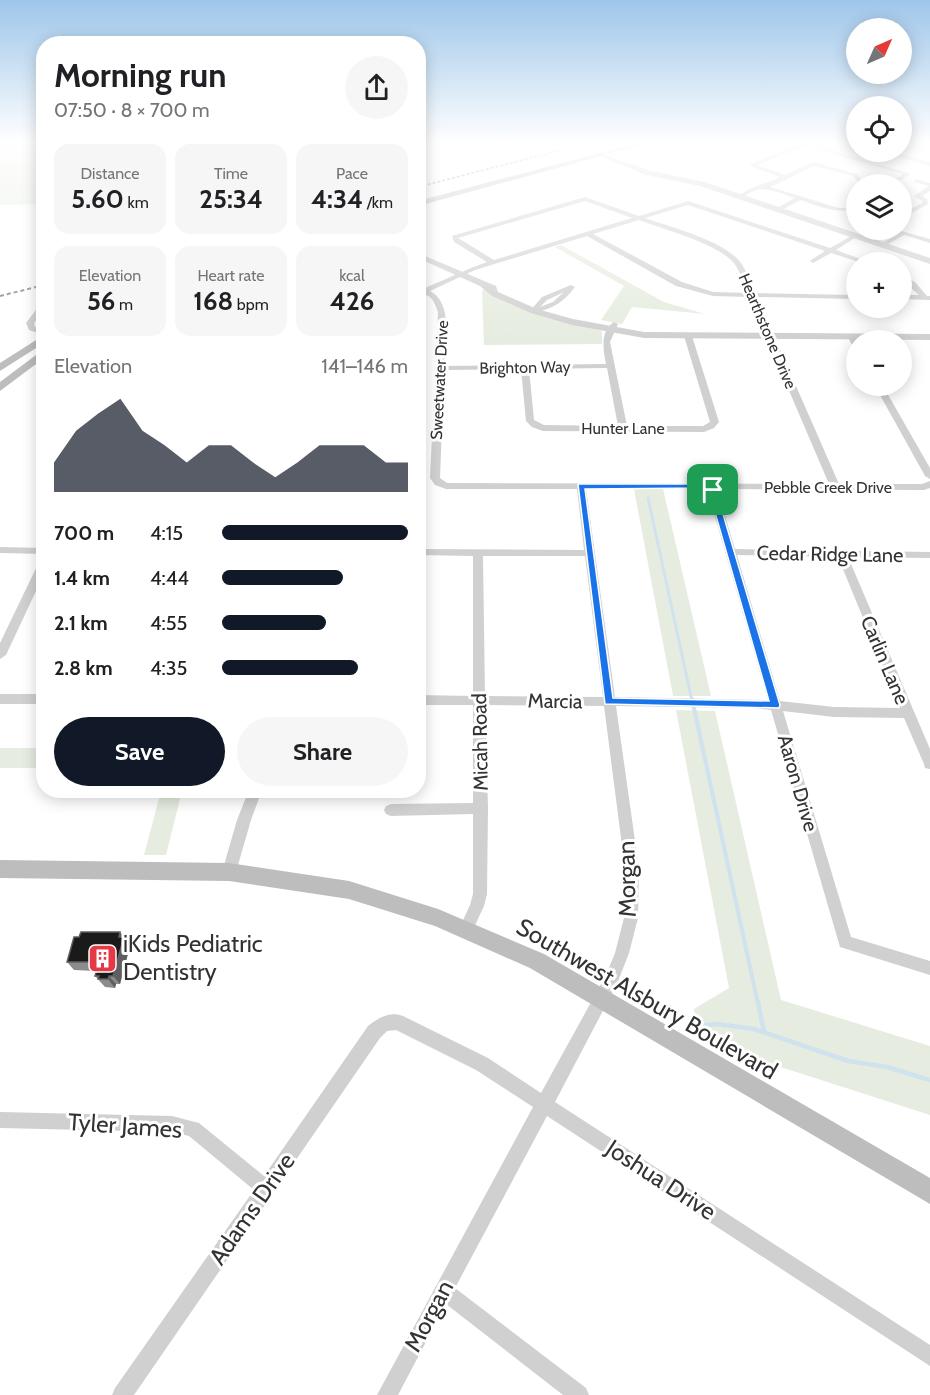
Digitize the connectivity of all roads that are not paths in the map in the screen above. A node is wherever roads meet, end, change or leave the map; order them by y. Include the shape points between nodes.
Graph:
1 (550, 209) edge
2 (615, 209) edge
3 (666, 209) edge
4 (706, 209) edge
5 (775, 209) edge
6 (784, 209) edge
7 (781, 211) junction
8 (638, 217) junction
9 (586, 233) junction
10 (846, 233) edge
11 (912, 235) edge
12 (848, 240) edge
13 (867, 240) edge
14 (898, 240) edge
15 (930, 242) edge
16 (887, 247) junction
17 (830, 250) junction
18 (846, 256) edge
19 (426, 259) edge
20 (813, 261) dead end
21 (930, 261) edge
22 (493, 263) junction
23 (459, 275) junction
24 (912, 284) edge
25 (426, 288) edge
26 (426, 292) edge
27 (753, 297) junction
28 (846, 297) edge
29 (912, 297) edge
30 (927, 298) edge
31 (36, 315) edge
32 (612, 327) junction
33 (36, 330) edge
34 (688, 336) junction
35 (770, 337) junction
36 (930, 337) edge
37 (912, 338) edge
38 (846, 341) edge
39 (36, 343) edge
40 (36, 359) edge
41 (525, 366) junction
42 (611, 366) junction
43 (0, 368) edge
44 (440, 368) junction
45 (0, 388) edge
46 (885, 396) edge
47 (623, 428) junction
48 (930, 476) edge
49 (438, 483) joint
50 (930, 484) edge
51 (581, 486) junction
52 (711, 486) junction
53 (835, 486) junction
54 (0, 550) edge
55 (36, 551) edge
56 (426, 552) edge
57 (478, 552) junction
58 (731, 552) junction
59 (589, 553) junction
60 (842, 555) junction
61 (930, 555) edge
62 (36, 579) edge
63 (0, 655) edge
64 (0, 699) edge
65 (36, 699) edge
66 (426, 700) edge
67 (480, 700) junction
68 (609, 701) junction
69 (776, 705) junction
70 (908, 713) junction
71 (930, 764) edge
72 (253, 798) edge
73 (481, 808) junction
74 (391, 810) dead end
75 (0, 869) edge
76 (229, 872) junction
77 (466, 929) junction
78 (930, 968) edge
79 (602, 998) junction
80 (383, 1024) joint
81 (544, 1103) junction
82 (0, 1120) edge
83 (266, 1189) junction
84 (930, 1192) edge
85 (443, 1290) junction
86 (930, 1356) edge
87 (122, 1395) edge
88 (387, 1395) edge
89 (579, 1395) edge

1 - 22 street, Hearthstone Drive via 454,237
2 - 8 street, Hearthstone Drive
3 - 8 street
4 - 17 street
5 - 7 street
6 - 7 street
7 - 10 street
8 - 9 street
8 - 27 street, Hearthstone Drive via 703,241 731,256
9 - 22 street
9 - 27 street via 686,286 713,294
11 - 15 street
12 - 17 street
13 - 16 street
14 - 16 street
16 - 21 street
17 - 18 street
17 - 20 street
19 - 23 street
22 - 23 street
23 - 25 street
23 - 32 street via 495,294
24 - 30 street
26 - 44 street, Sweetwater Drive via 436,297 442,312
27 - 28 street
27 - 35 street, Hearthstone Drive
29 - 30 street
31 - 33 street via 30,323
32 - 34 street via 654,336
32 - 42 street via 606,342
34 - 35 street
34 - 47 street, Hunter Lane via 715,422 705,429
35 - 38 street
35 - 53 street, Hearthstone Drive
36 - 37 street
39 - 43 main road
40 - 45 main road
41 - 42 street, Brighton Way
41 - 44 street, Brighton Way
41 - 47 street, Hunter Lane via 530,421 534,425
42 - 47 street
44 - 49 street, Sweetwater Drive via 435,478
46 - 48 street
49 - 51 street, Pebble Creek Drive
50 - 53 street, Pebble Creek Drive
51 - 52 street, Pebble Creek Drive
51 - 59 street, Morgan
52 - 53 street, Pebble Creek Drive
52 - 58 street, Aaron Drive
54 - 55 street
56 - 57 street
57 - 59 street
57 - 67 street, Micah Road
58 - 60 street, Cedar Ridge Lane
58 - 69 street, Aaron Drive
59 - 68 street, Morgan
60 - 61 street, Cedar Ridge Lane
60 - 70 street, Carlin Lane
62 - 63 street
64 - 65 street
66 - 67 street, Marcia
67 - 68 street, Marcia
67 - 73 street, Micah Road
68 - 69 street, Marcia
68 - 79 street, Morgan via 632,869 631,908 622,953
69 - 70 street, Marcia via 834,712
69 - 78 street, Aaron Drive via 845,942
70 - 71 street, Carlin Lane
72 - 76 street
73 - 74 street
73 - 77 street, Micah Road via 480,894
75 - 76 main road, Southwest Alsbury Boulevard
76 - 77 main road, Southwest Alsbury Boulevard via 349,890
77 - 79 main road, Southwest Alsbury Boulevard via 537,961
79 - 81 street, Morgan
79 - 84 main road, Southwest Alsbury Boulevard
80 - 81 street, Joshua Drive via 398,1022 482,1064
80 - 83 street, Adams Drive
81 - 85 street, Morgan
81 - 86 street, Joshua Drive
82 - 83 street, Tyler James via 182,1126 193,1129
83 - 87 street, Adams Drive
85 - 88 street, Morgan
85 - 89 street

